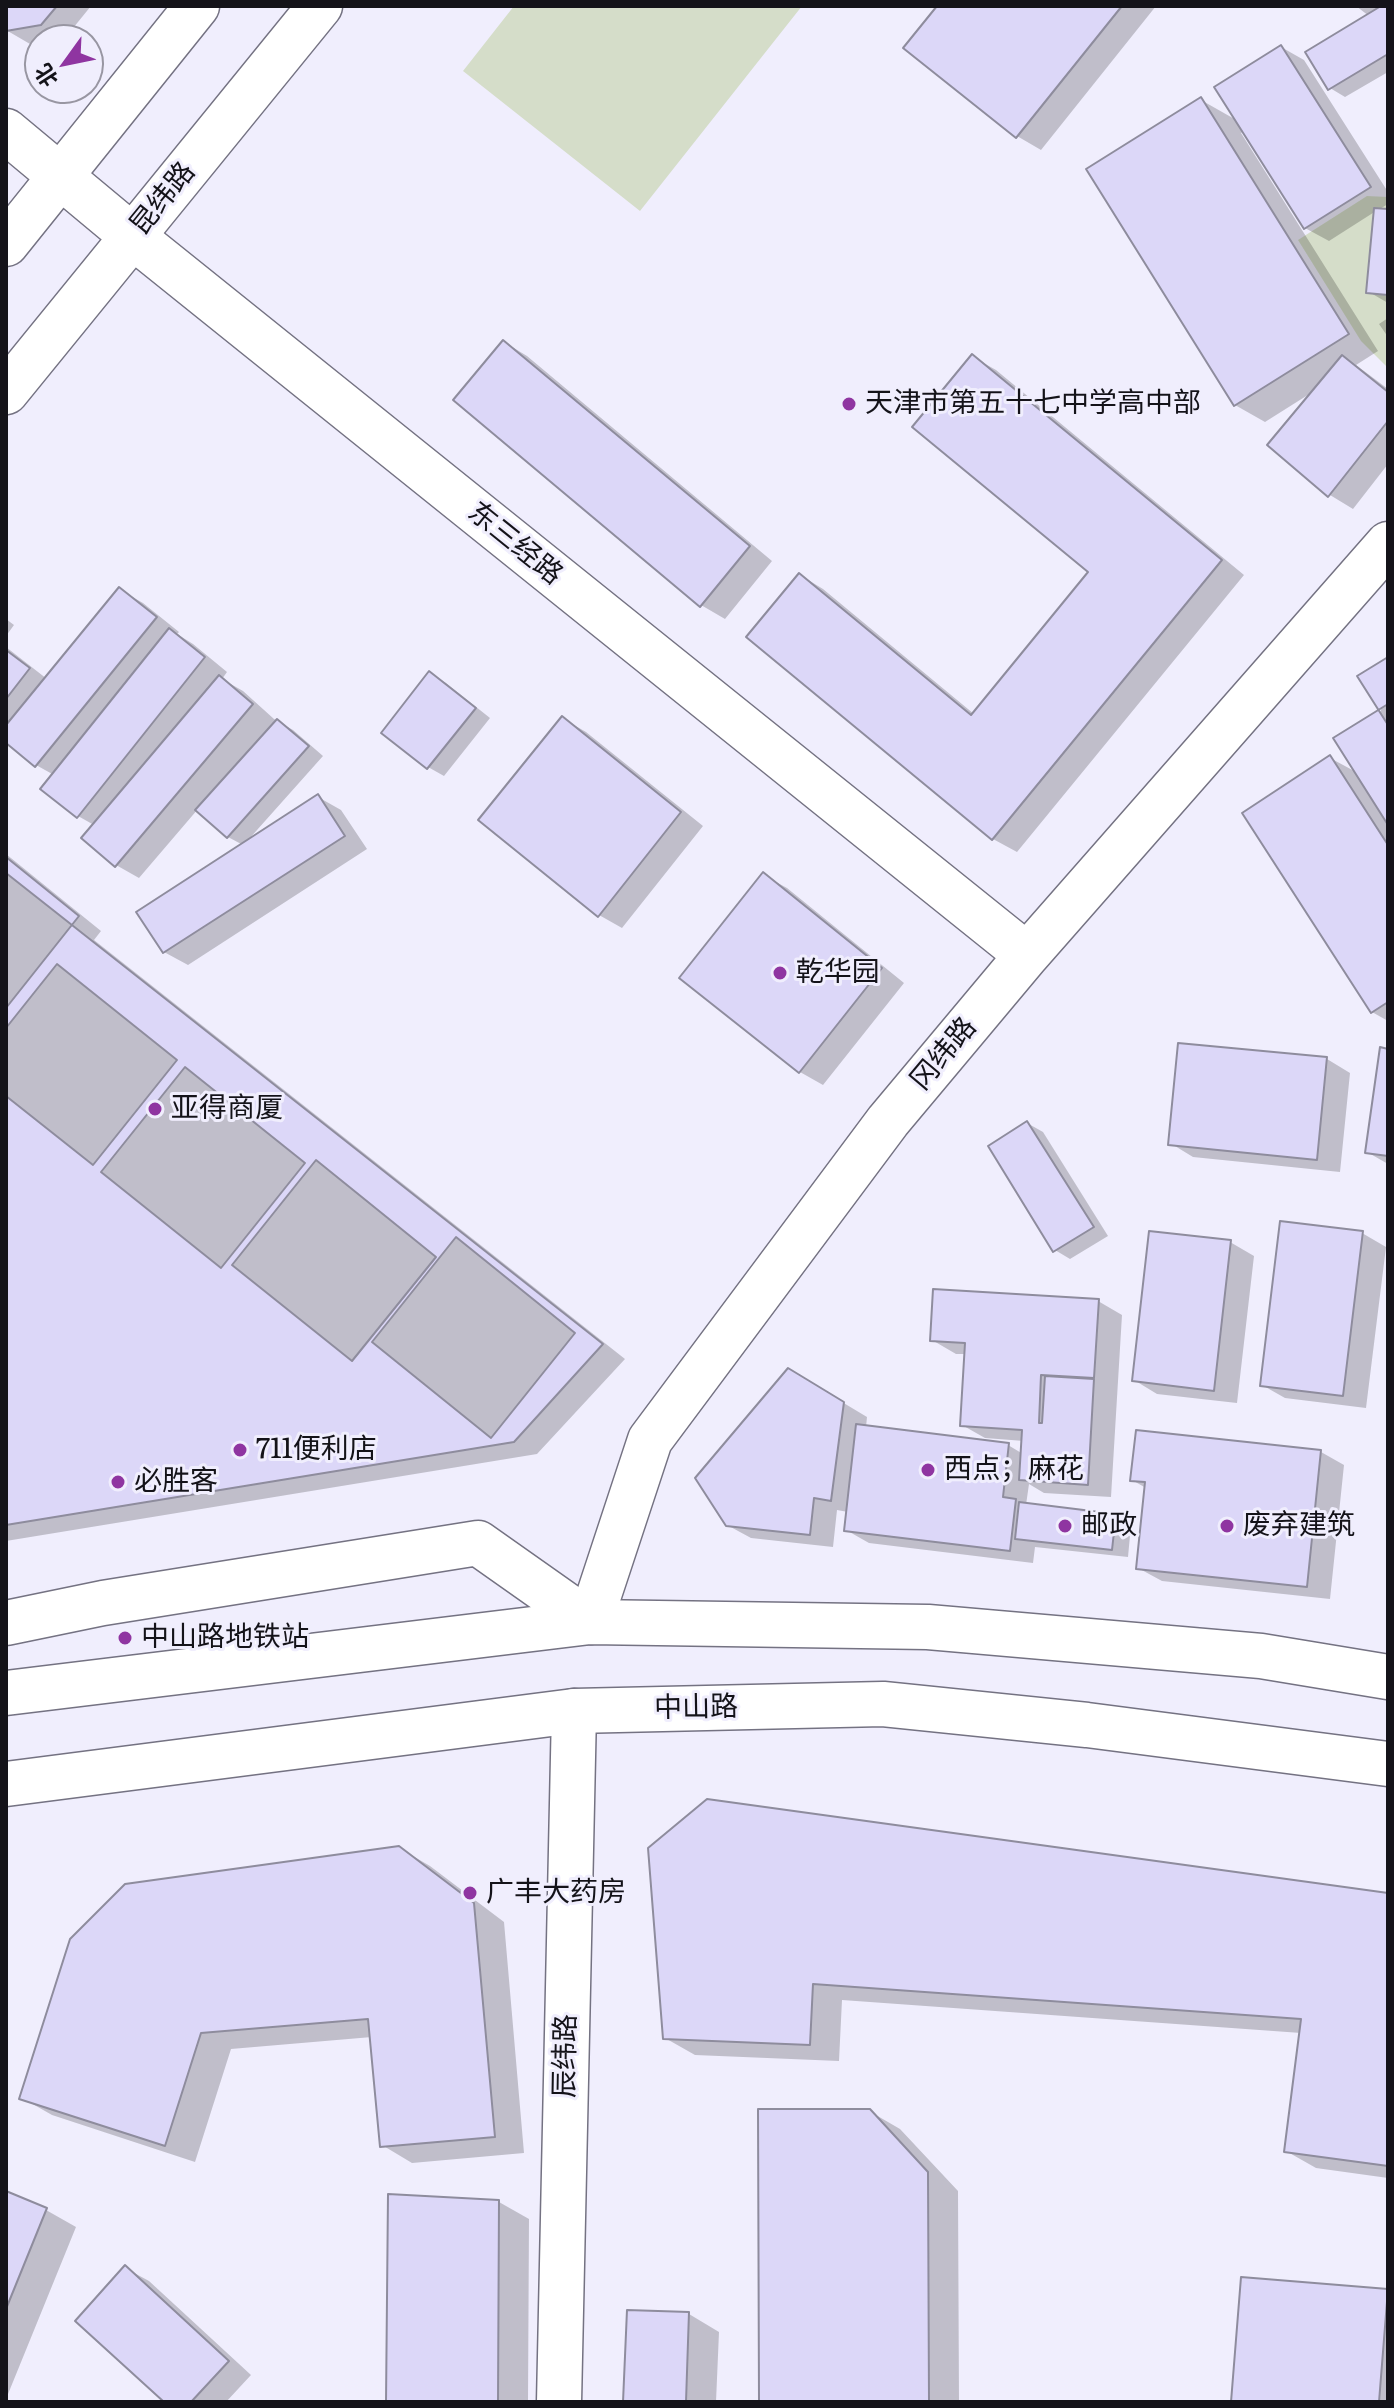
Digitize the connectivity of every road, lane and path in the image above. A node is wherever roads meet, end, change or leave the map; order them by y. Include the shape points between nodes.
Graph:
1 (197, 6) edge
2 (320, 6) edge
3 (6, 131) edge
4 (61, 176) junction
5 (132, 236) junction
6 (6, 244) edge
7 (6, 392) edge
8 (1388, 544) edge
9 (1027, 955) junction
10 (590, 1622) junction
11 (6, 1623) edge
12 (1388, 1677) edge
13 (6, 1693) edge
14 (574, 1711) junction
15 (1388, 1764) edge
16 (6, 1784) edge
17 (559, 2402) edge

1 - 4 main road
2 - 5 main road, 昆纬路
3 - 4 main road, 东三经路
4 - 5 main road, 东三经路
4 - 6 main road
5 - 7 main road, 昆纬路
5 - 9 main road, 东三经路
8 - 9 main road, 冈纬路
9 - 10 main road, 冈纬路 via 888,1121 650,1440
10 - 11 main road via 478,1543
10 - 12 main road via 928,1627 1261,1656
10 - 13 main road
14 - 15 main road, 中山路 via 883,1704
14 - 16 main road, 中山路
14 - 17 main road, 辰纬路

